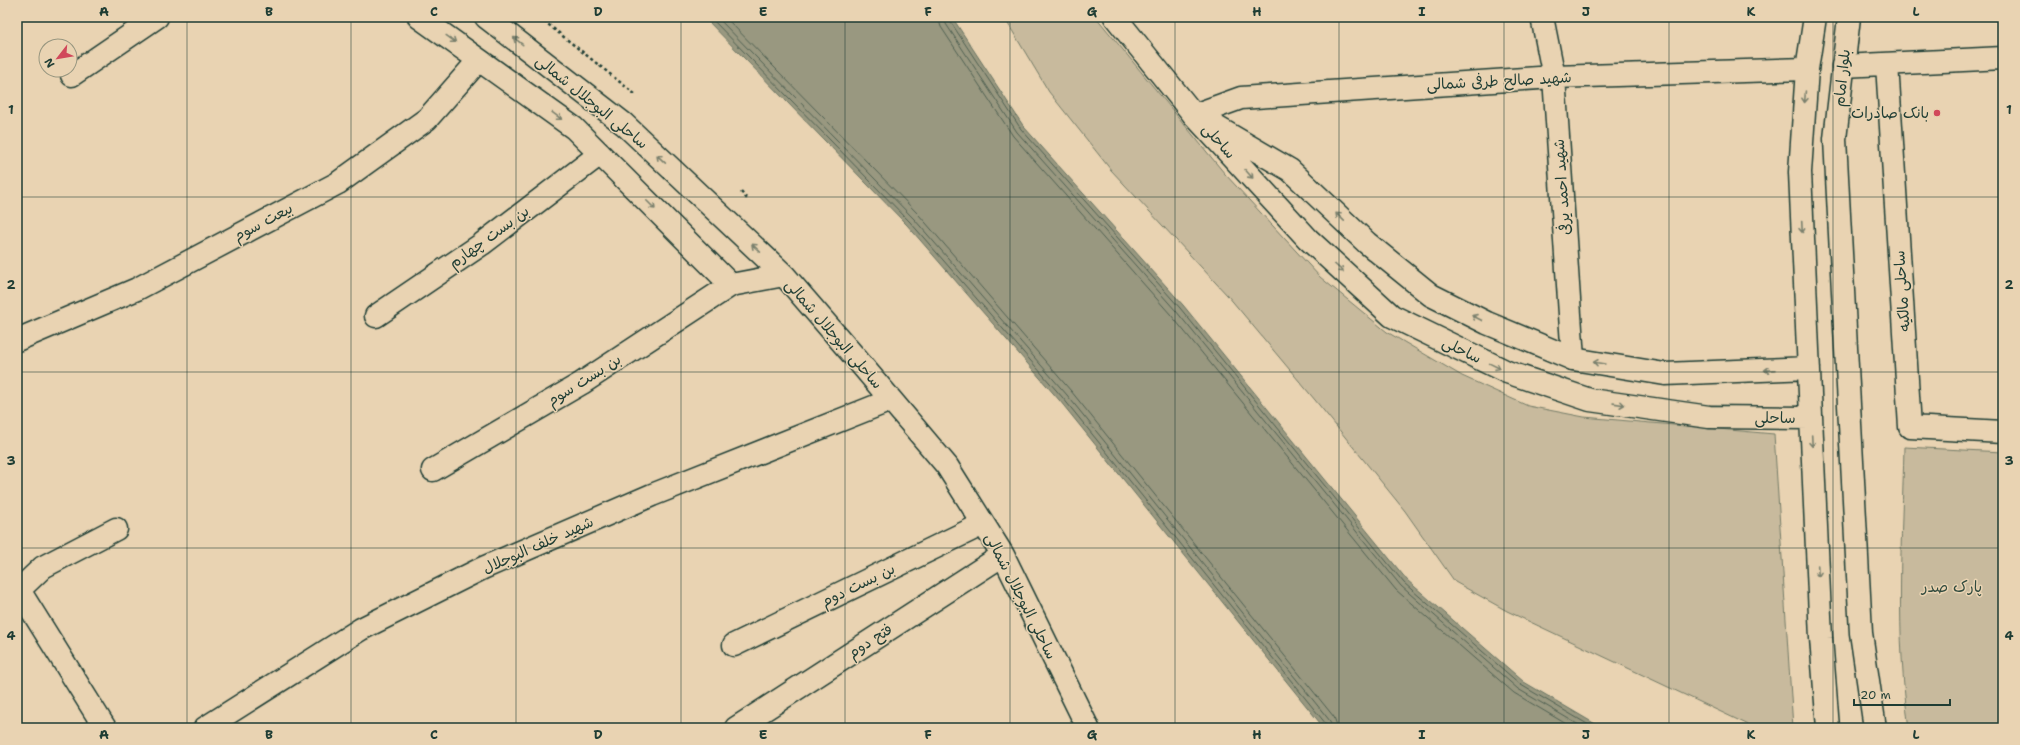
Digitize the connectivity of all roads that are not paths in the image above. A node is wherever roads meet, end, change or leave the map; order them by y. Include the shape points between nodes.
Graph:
1 (157, 17) edge
2 (419, 17) edge
3 (486, 17) edge
4 (1115, 17) edge
5 (1542, 17) edge
6 (1815, 17) edge
7 (1849, 17) edge
8 (2003, 58) edge
9 (479, 60) junction
10 (1887, 64) junction
11 (1843, 66) junction
12 (1807, 69) junction
13 (78, 71) edge
14 (1554, 77) junction
15 (1194, 115) junction
16 (600, 154) junction
17 (784, 275) junction
18 (731, 285) junction
19 (376, 316) dead end
20 (17, 340) edge
21 (1573, 359) junction
22 (1809, 368) junction
23 (891, 400) junction
24 (1811, 418) junction
25 (2003, 432) edge
26 (433, 470) dead end
27 (983, 524) junction
28 (116, 529) dead end
29 (1003, 555) junction
30 (18, 590) edge
31 (734, 646) dead end
32 (207, 727) edge
33 (105, 728) edge
34 (736, 728) edge
35 (1088, 728) edge
36 (1828, 728) edge
37 (1875, 728) edge

1 - 13 street
2 -> 9 street
17 -> 3 street, ساحلی البوجلال شمالی via 624,124
4 - 15 street, ساحلی
5 - 14 street, شهید احمد یرفی
6 - 12 street
7 - 11 street, بلوار امام
8 - 10 street
9 -> 16 street via 574,128
9 - 20 street, بیعت سوم via 427,119 338,183 137,289
10 - 11 street
10 - 25 street, ساحلی مالکیه via 1910,427
11 - 37 street, بلوار امام via 1835,139 1861,634
12 - 14 street, شهید صالح طرفی شمالی
12 -> 22 street via 1800,172
14 - 15 street, شهید صالح طرفی شمالی via 1241,98
14 - 21 street, شهید احمد یرفی
21 -> 15 street, ساحلی via 1487,323 1431,295 1367,243 1290,170
15 -> 24 street, ساحلی via 1308,239 1392,316 1507,372 1590,400 1709,417
16 -> 18 street
16 - 19 street, بن بست چهارم via 482,244
17 - 18 street
17 - 23 street, ساحلی البوجلال شمالی
18 - 26 street, بن بست سوم via 582,383
22 -> 21 street, ساحلی via 1665,374
22 - 24 street
23 - 27 street, ساحلی البوجلال شمالی via 946,466
23 - 32 street, شهید خلف البوجلال via 652,495 483,568 361,629
24 -> 36 street via 1821,638
27 - 29 street, ساحلی البوجلال شمالی
27 - 31 street, بن بست دوم
28 - 30 street via 43,567
29 - 34 street, فتح دوم
29 - 35 street, ساحلی البوجلال شمالی
30 - 33 street

